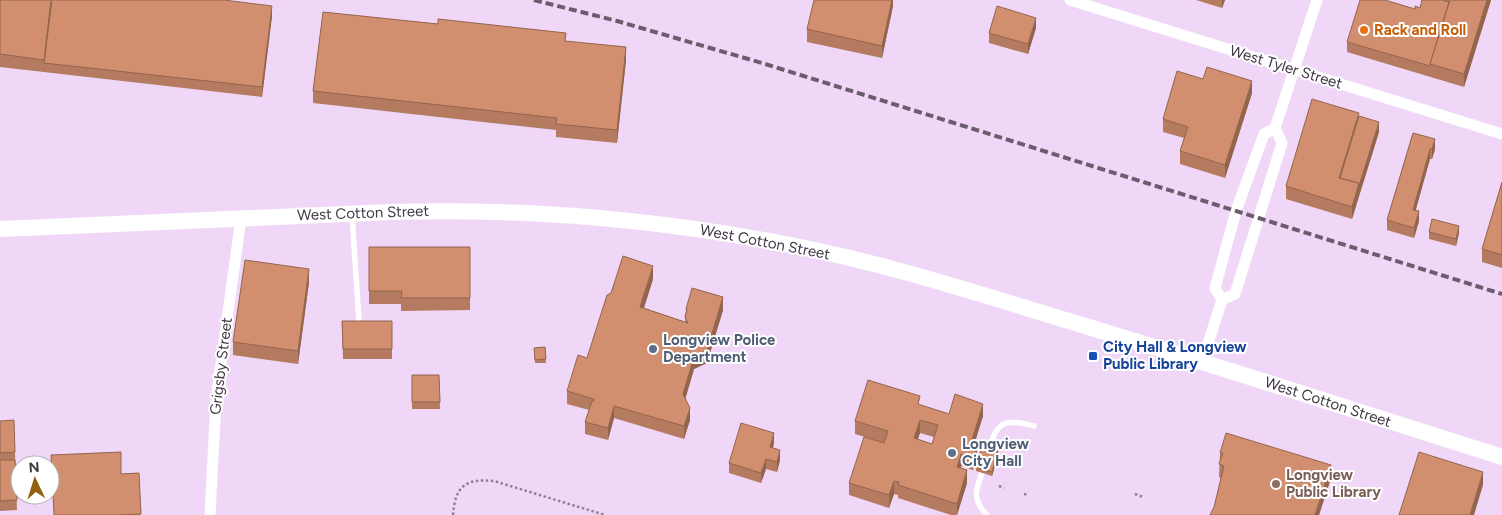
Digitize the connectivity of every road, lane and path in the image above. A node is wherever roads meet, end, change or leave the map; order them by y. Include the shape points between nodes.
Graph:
1 (1070, 0) edge
2 (1317, 0) edge
3 (1295, 70) junction
4 (1275, 128) junction
5 (1502, 134) edge
6 (352, 213) junction
7 (241, 218) junction
8 (0, 229) edge
9 (1222, 300) junction
10 (359, 320) edge
11 (1202, 362) junction
12 (1034, 426) dead end
13 (1502, 457) edge
14 (999, 486) dead end
15 (1004, 488) dead end
16 (1024, 494) dead end
17 (1135, 494) dead end
18 (1028, 495) dead end
19 (1144, 497) dead end
20 (210, 515) edge
21 (453, 515) edge
22 (605, 515) edge
23 (987, 515) edge

1 - 3 street, West Tyler Street
2 - 3 street
3 - 4 street
3 - 5 street, West Tyler Street
4 - 9 street via 1264,134 1236,211 1215,288
4 - 9 street via 1282,143 1260,218 1235,294
6 - 7 main road, West Cotton Street
6 - 10 lane
6 - 11 main road, West Cotton Street via 551,214 744,237 833,254 926,278
7 - 8 main road, West Cotton Street
7 - 20 street, Grigsby Street via 216,400
9 - 11 street
11 - 13 main road, West Cotton Street
12 - 23 lane via 1023,422 1010,423 1000,426 996,432 976,494 977,504
14 - 15 path
16 - 18 path
17 - 19 path
21 - 22 path via 459,490 485,480

